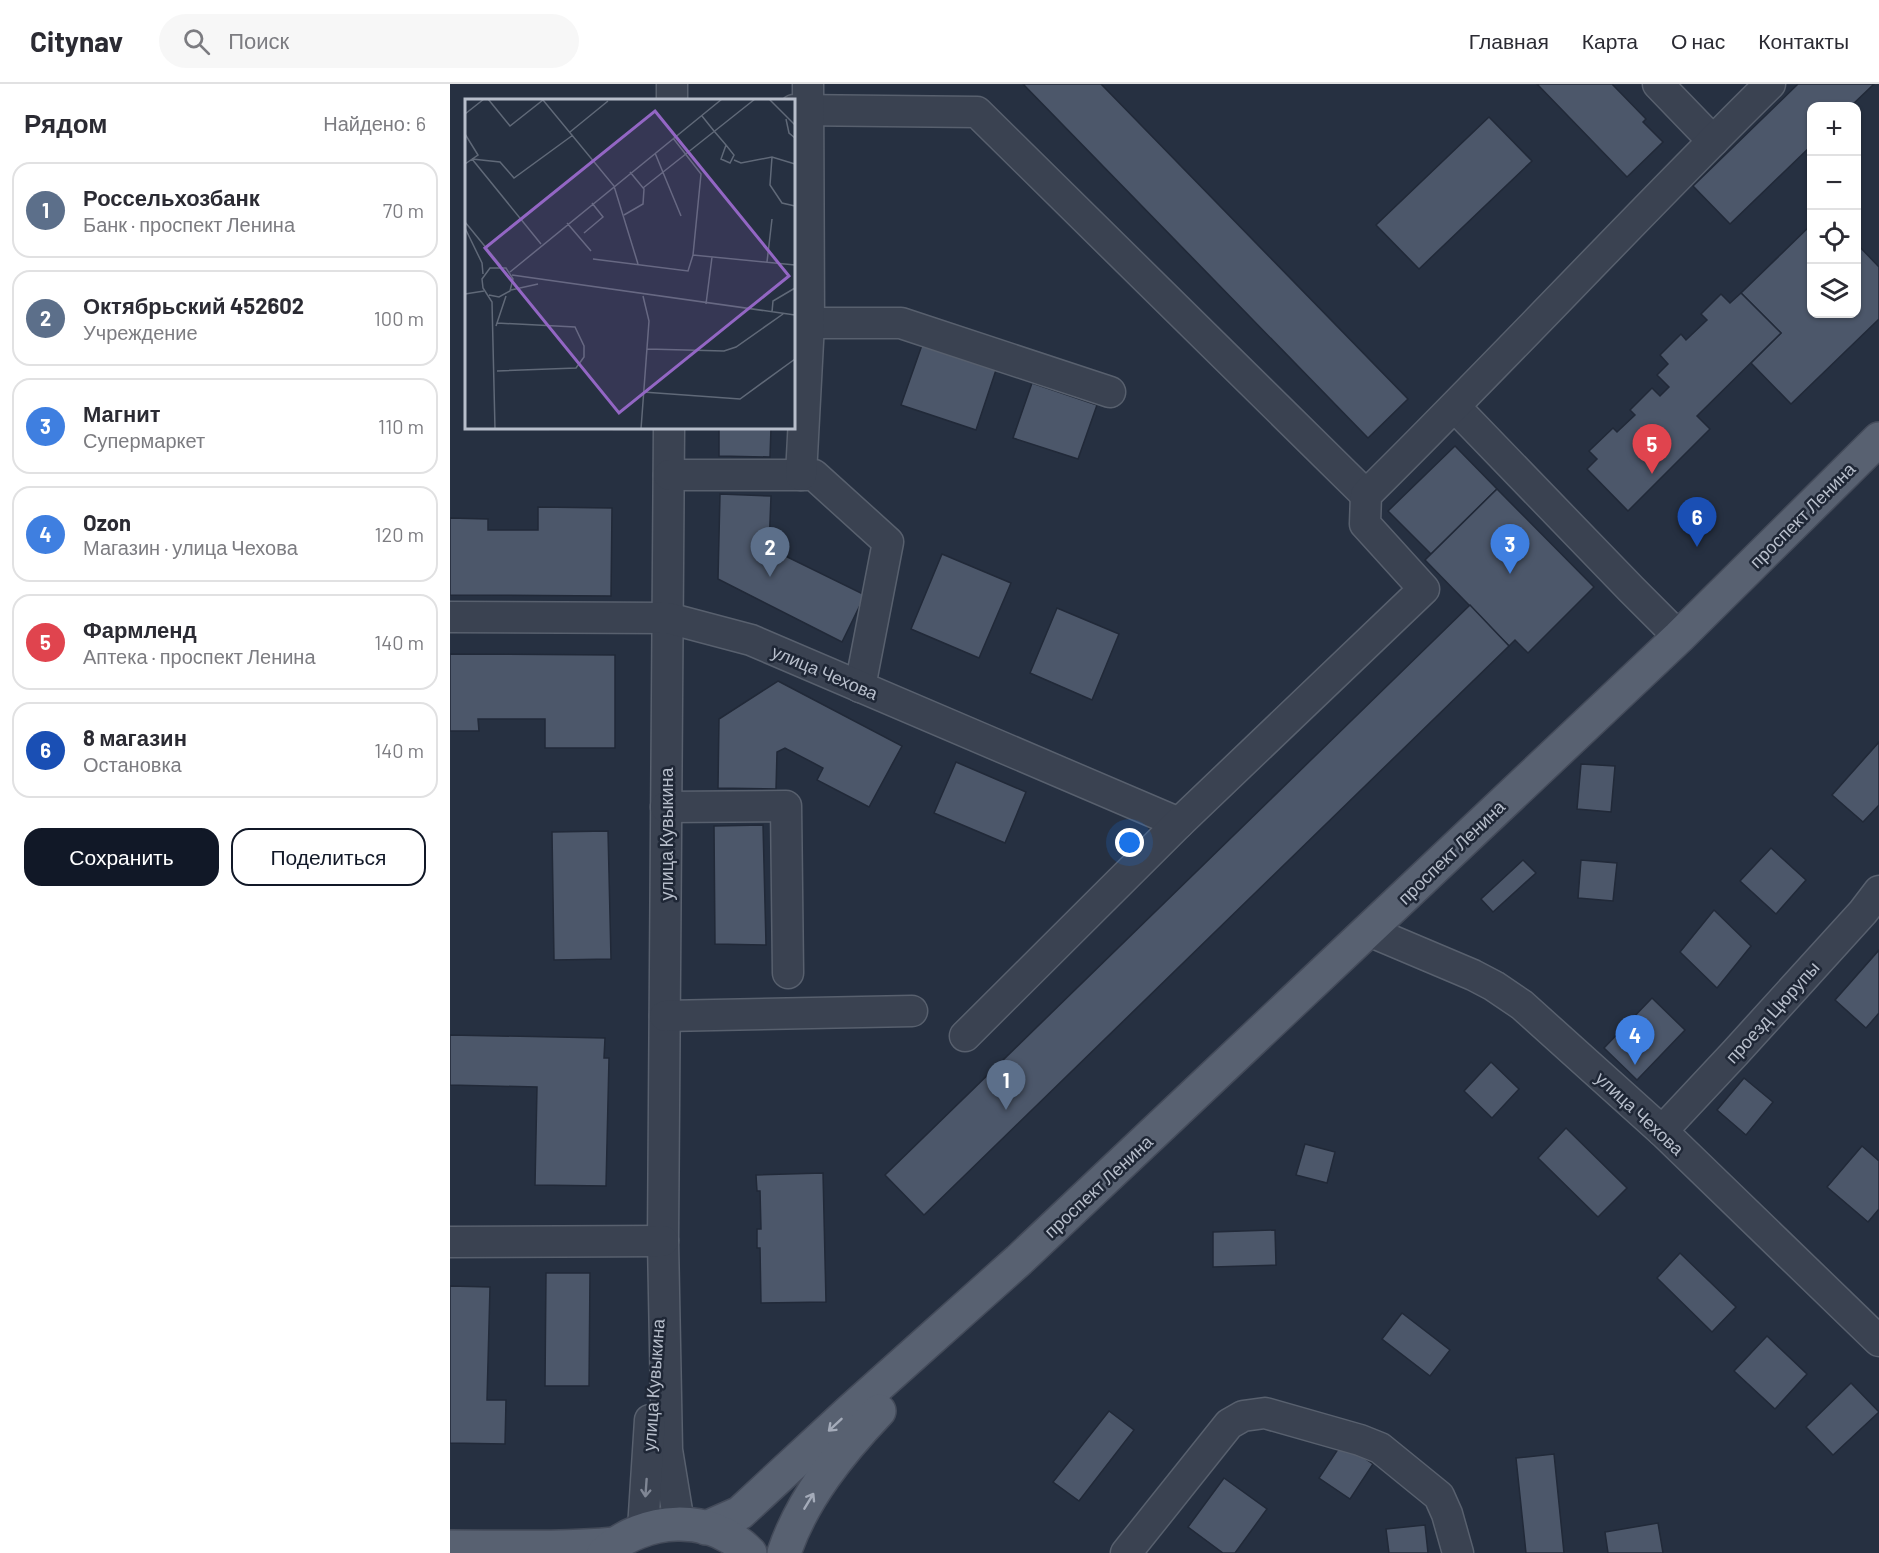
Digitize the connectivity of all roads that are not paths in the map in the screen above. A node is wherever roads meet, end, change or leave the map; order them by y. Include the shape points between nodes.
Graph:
1 (1658, 84) edge
2 (1770, 84) edge
3 (803, 102) edge
4 (1713, 141) junction
5 (801, 320) edge
6 (1110, 392) dead end
7 (1455, 407) junction
8 (669, 429) edge
9 (1879, 439) edge
10 (669, 475) junction
11 (801, 475) junction
12 (1366, 495) junction
13 (450, 617) edge
14 (668, 618) junction
15 (1678, 637) junction
16 (860, 687) junction
17 (666, 807) junction
18 (1179, 822) junction
19 (1879, 891) edge
20 (1369, 932) junction
21 (788, 973) dead end
22 (912, 1011) dead end
23 (665, 1016) junction
24 (965, 1036) dead end
25 (1662, 1131) junction
26 (663, 1241) junction
27 (450, 1242) edge
28 (1019, 1260) junction
29 (1876, 1333) edge
30 (694, 1526) junction
31 (621, 1542) edge
32 (450, 1547) edge
33 (750, 1553) edge
34 (784, 1553) edge
35 (1126, 1553) edge
36 (1458, 1553) edge

1 - 4 street
2 - 4 street
3 - 5 street
3 - 12 street via 977,112
4 - 7 street
5 - 6 street via 901,322
5 - 11 street
7 - 12 street
7 - 15 street
8 - 10 street, улица Кувыкина
9 - 15 main road, проспект Ленина
10 - 11 street
10 - 14 street, улица Кувыкина
11 - 16 street via 814,475 888,542
12 - 18 street via 1365,524 1424,589
13 - 14 street, улица Чехова
14 - 16 street, улица Чехова via 751,640
14 - 17 street, улица Кувыкина
15 - 20 main road, проспект Ленина
16 - 18 street, улица Чехова
17 - 21 street via 786,806
17 - 23 street, улица Кувыкина
18 - 24 street
19 - 25 street, проезд Цюрупы
20 - 25 street, улица Чехова via 1473,975 1522,1005
20 - 28 main road, проспект Ленина
22 - 23 street
23 - 26 street, улица Кувыкина
25 - 29 street, улица Чехова
26 - 27 street
26 - 30 street, улица Кувыкина via 667,1450 678,1517
26 -> 31 street, улица Кувыкина
28 -> 30 main road, проспект Ленина via 740,1514
34 -> 28 main road, проспект Ленина via 791,1531 812,1495 852,1439
30 - 31 main road, проспект Ленина via 662,1524
30 - 33 main road via 726,1536
31 - 32 main road, проспект Ленина via 570,1547
35 - 36 street via 1229,1424 1243,1416 1265,1413 1380,1448 1439,1496

